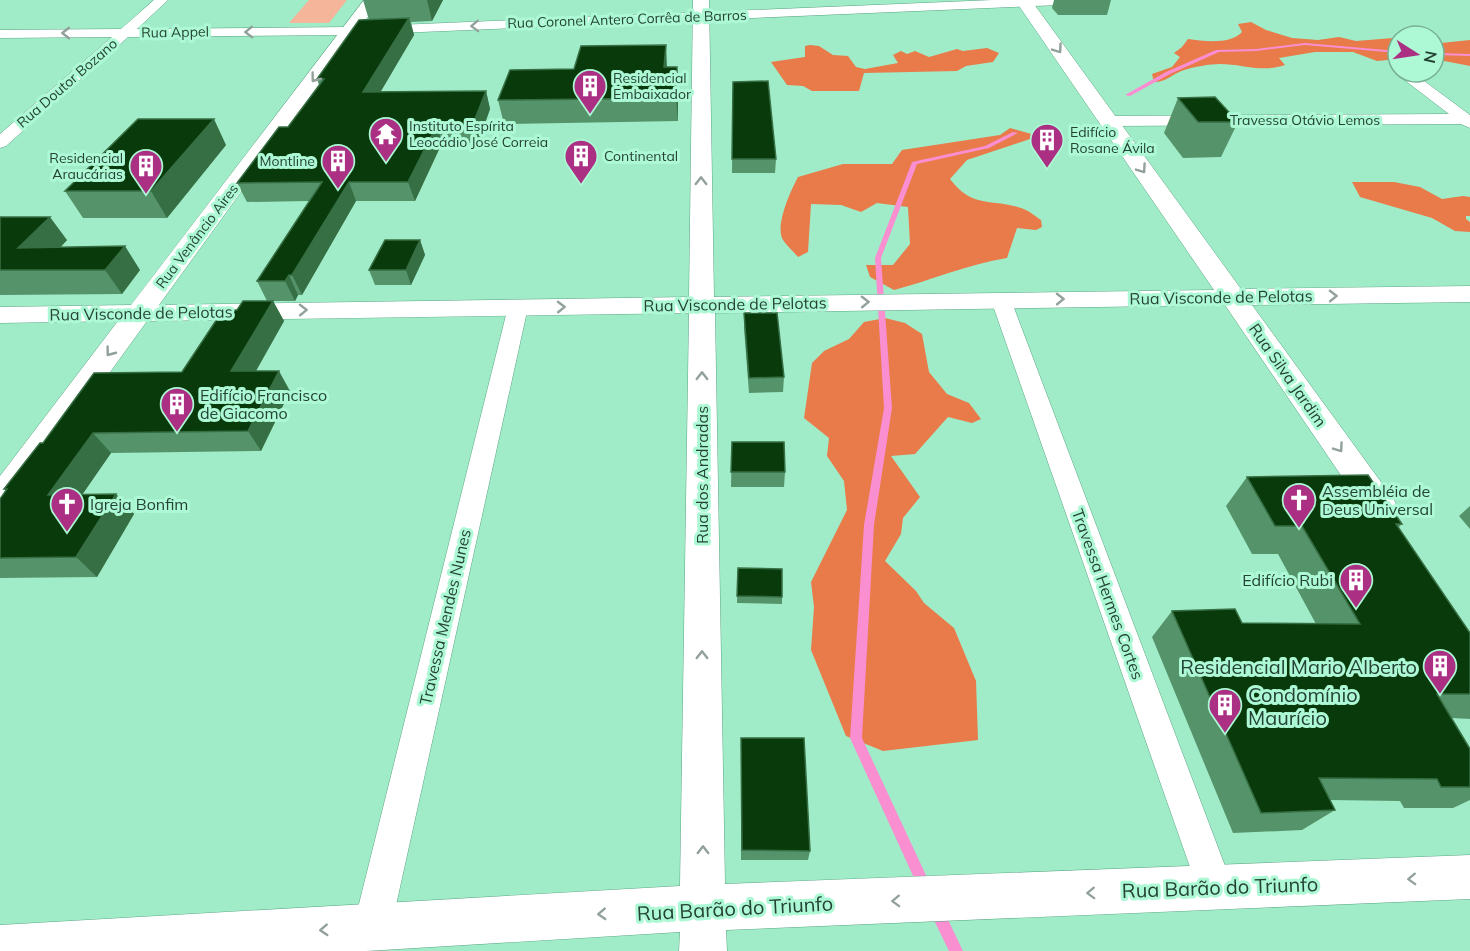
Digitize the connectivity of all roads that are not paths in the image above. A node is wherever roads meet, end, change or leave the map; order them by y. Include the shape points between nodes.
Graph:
1 (162, 0) edge
2 (372, 0) edge
3 (1083, 0) edge
4 (1023, 1) edge
5 (701, 8) edge
6 (350, 31) junction
7 (125, 33) junction
8 (0, 34) edge
9 (1419, 84) edge
10 (1109, 121) junction
11 (1467, 121) edge
12 (0, 143) edge
13 (1470, 294) edge
14 (1233, 297) junction
15 (1001, 300) junction
16 (702, 305) junction
17 (518, 307) junction
18 (139, 313) junction
19 (0, 315) edge
20 (0, 500) edge
21 (1396, 529) edge
22 (1470, 877) edge
23 (1215, 888) junction
24 (372, 928) junction
25 (703, 930) edge
26 (0, 949) edge

1 - 7 street, Rua Doutor Bozano
2 - 6 street, Rua Venâncio Aires
3 - 4 street, Rua Coronel Antero Corrêa de Barros
4 - 5 street, Rua Coronel Antero Corrêa de Barros
4 -> 10 street, Rua Silva Jardim
5 -> 6 street, Rua Coronel Antero Corrêa de Barros
16 -> 5 street, Rua dos Andradas
6 -> 7 street, Rua Appel
6 -> 18 street, Rua Venâncio Aires
7 -> 8 street, Rua Appel
7 - 12 street, Rua Doutor Bozano
9 - 11 street
10 - 11 street, Travessa Otávio Lemos
10 -> 14 street, Rua Silva Jardim
14 -> 13 street, Rua Visconde de Pelotas
15 -> 14 street, Rua Visconde de Pelotas
14 -> 21 street, Rua Silva Jardim
16 -> 15 street, Rua Visconde de Pelotas
15 - 23 street, Travessa Hermes Cortes
17 -> 16 street, Rua Visconde de Pelotas
25 -> 16 street, Rua dos Andradas
18 -> 17 street, Rua Visconde de Pelotas
17 - 24 street, Travessa Mendes Nunes
18 - 19 street, Rua Visconde de Pelotas
18 -> 20 street, Rua Venâncio Aires
22 -> 23 street, Rua Barão do Triunfo
23 -> 25 street, Rua Barão do Triunfo
25 -> 24 street, Rua Barão do Triunfo
24 -> 26 street, Rua Barão do Triunfo

